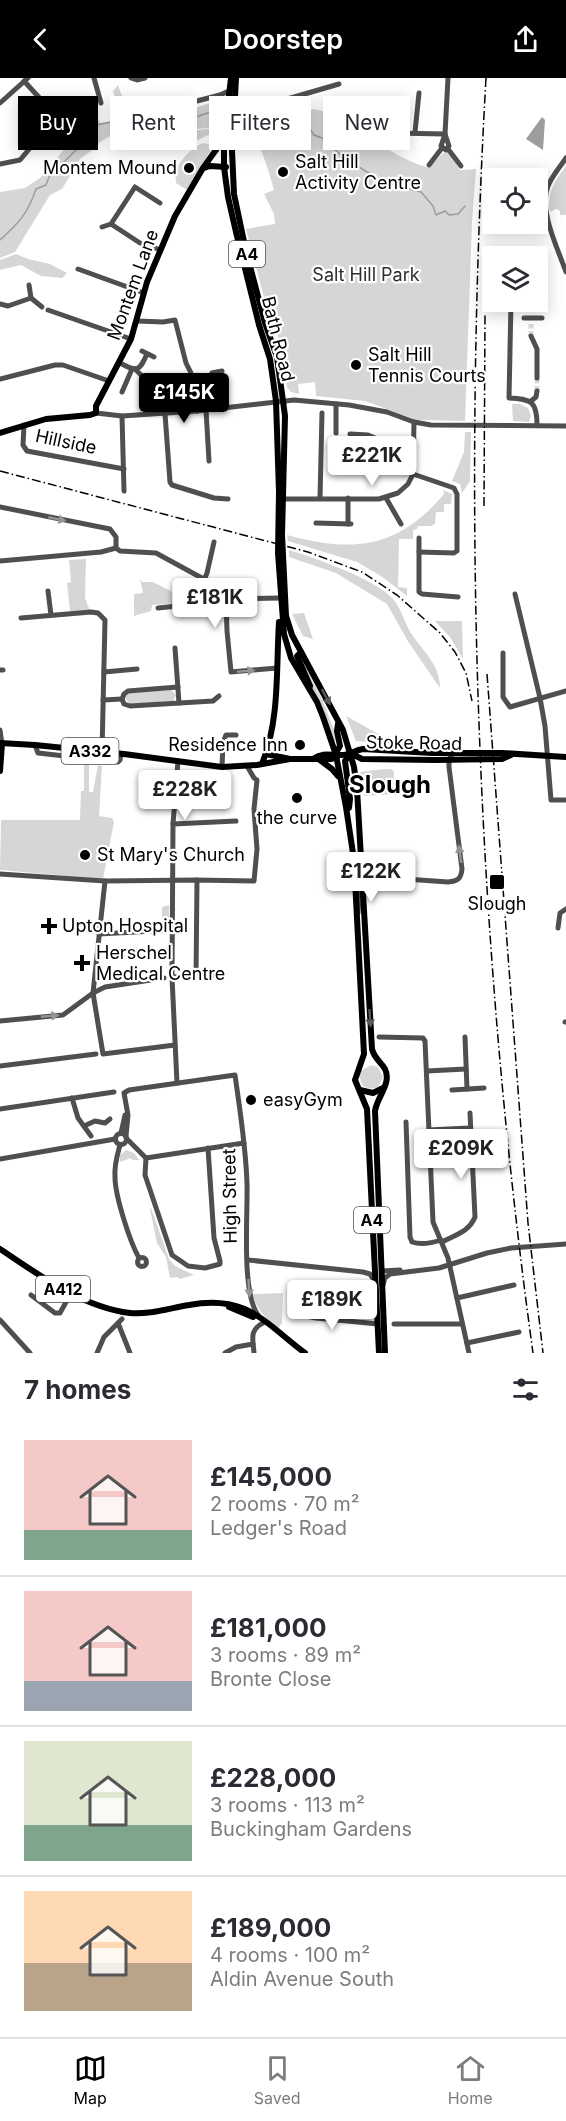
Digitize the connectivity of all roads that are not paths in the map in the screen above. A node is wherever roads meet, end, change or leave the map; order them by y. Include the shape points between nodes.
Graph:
1 (94, 78) edge
2 (130, 78) edge
3 (145, 78) edge
4 (231, 78) edge
5 (237, 78) edge
6 (448, 78) edge
7 (26, 80) edge
8 (339, 84) dead end
9 (231, 90) junction
10 (419, 93) dead end
11 (220, 95) joint
12 (39, 96) edge
13 (232, 96) edge
14 (233, 96) edge
15 (298, 96) edge
16 (197, 101) edge
17 (0, 103) edge
18 (101, 103) dead end
19 (410, 132) edge
20 (415, 132) junction
21 (445, 134) junction
22 (445, 149) junction
23 (29, 150) edge
24 (215, 150) edge
25 (222, 150) edge
26 (232, 150) edge
27 (212, 154) junction
28 (566, 158) edge
29 (0, 164) edge
30 (232, 164) junction
31 (429, 165) dead end
32 (220, 166) junction
33 (461, 166) dead end
34 (203, 168) junction
35 (160, 203) dead end
36 (111, 224) junction
37 (102, 227) dead end
38 (161, 250) junction
39 (78, 269) dead end
40 (566, 272) edge
41 (29, 285) dead end
42 (144, 293) junction
43 (31, 298) junction
44 (0, 304) edge
45 (42, 307) dead end
46 (48, 310) dead end
47 (511, 312) edge
48 (542, 318) dead end
49 (529, 320) dead end
50 (137, 321) junction
51 (531, 336) tunnel mouth
52 (131, 339) junction
53 (154, 357) dead end
54 (120, 363) junction
55 (134, 369) junction
56 (222, 370) dead end
57 (537, 378) tunnel mouth
58 (0, 379) edge
59 (109, 381) junction
60 (195, 381) junction
61 (147, 382) dead end
62 (537, 391) tunnel mouth
63 (122, 392) dead end
64 (280, 401) junction
65 (531, 402) junction
66 (336, 404) junction
67 (206, 410) junction
68 (197, 411) junction
69 (96, 413) junction
70 (322, 413) dead end
71 (165, 414) junction
72 (122, 416) junction
73 (414, 422) junction
74 (24, 425) junction
75 (537, 425) junction
76 (566, 426) edge
77 (0, 433) edge
78 (336, 433) dead end
79 (354, 433) dead end
80 (413, 444) junction
81 (209, 461) dead end
82 (124, 469) junction
83 (413, 474) junction
84 (124, 491) dead end
85 (320, 498) junction
86 (348, 498) junction
87 (386, 498) junction
88 (228, 499) dead end
89 (283, 500) junction
90 (0, 507) edge
91 (316, 523) dead end
92 (401, 524) dead end
93 (419, 538) dead end
94 (214, 542) dead end
95 (116, 548) junction
96 (419, 552) junction
97 (280, 554) junction
98 (0, 561) edge
99 (204, 579) junction
100 (48, 591) dead end
101 (222, 592) dead end
102 (515, 594) dead end
103 (458, 597) dead end
104 (280, 598) junction
105 (227, 599) junction
106 (158, 608) dead end
107 (281, 614) junction
108 (51, 615) junction
109 (21, 618) dead end
110 (175, 648) dead end
111 (301, 652) junction
112 (503, 653) dead end
113 (291, 658) junction
114 (278, 667) junction
115 (136, 669) dead end
116 (104, 672) junction
117 (178, 687) junction
118 (566, 691) edge
119 (219, 696) dead end
120 (540, 698) junction
121 (122, 699) junction
122 (103, 700) junction
123 (317, 702) junction
124 (179, 704) junction
125 (338, 724) junction
126 (0, 730) edge
127 (236, 735) dead end
128 (1, 744) edge
129 (36, 745) junction
130 (102, 752) junction
131 (350, 753) junction
132 (121, 754) junction
133 (266, 754) junction
134 (336, 755) junction
135 (456, 755) junction
136 (548, 757) junction
137 (566, 758) edge
138 (290, 759) junction
139 (316, 759) junction
140 (362, 759) junction
141 (449, 759) junction
142 (178, 761) junction
143 (262, 764) junction
144 (247, 766) junction
145 (222, 767) junction
146 (354, 767) junction
147 (0, 771) edge
148 (340, 779) junction
149 (566, 800) edge
150 (348, 820) junction
151 (236, 821) dead end
152 (173, 824) junction
153 (0, 874) edge
154 (363, 876) junction
155 (388, 878) junction
156 (173, 880) junction
157 (197, 880) junction
158 (105, 881) junction
159 (364, 888) junction
160 (566, 909) edge
161 (357, 918) junction
162 (558, 928) dead end
163 (172, 930) junction
164 (99, 934) junction
165 (219, 975) dead end
166 (196, 976) junction
167 (172, 977) junction
168 (164, 978) dead end
169 (93, 993) junction
170 (0, 1021) edge
171 (379, 1037) dead end
172 (465, 1037) dead end
173 (175, 1046) junction
174 (99, 1054) junction
175 (381, 1065) junction
176 (0, 1066) edge
177 (360, 1066) junction
178 (466, 1069) junction
179 (427, 1071) junction
180 (177, 1083) junction
181 (384, 1088) junction
182 (484, 1088) dead end
183 (358, 1089) junction
184 (467, 1089) junction
185 (452, 1090) dead end
186 (114, 1092) dead end
187 (72, 1098) junction
188 (0, 1109) edge
189 (470, 1113) dead end
190 (110, 1119) dead end
191 (84, 1126) junction
192 (405, 1126) dead end
193 (470, 1128) junction
194 (429, 1130) junction
195 (92, 1136) dead end
196 (124, 1136) junction
197 (115, 1139) junction
198 (244, 1143) junction
199 (121, 1144) junction
200 (208, 1148) junction
201 (138, 1149) junction
202 (146, 1158) junction
203 (0, 1159) edge
204 (441, 1241) junction
205 (566, 1244) edge
206 (0, 1249) edge
207 (140, 1258) dead end
208 (248, 1260) junction
209 (381, 1261) junction
210 (373, 1265) junction
211 (450, 1266) junction
212 (391, 1269) junction
213 (382, 1271) junction
214 (411, 1271) junction
215 (363, 1272) junction
216 (374, 1280) junction
217 (514, 1285) dead end
218 (383, 1286) junction
219 (71, 1293) junction
220 (31, 1295) dead end
221 (457, 1298) junction
222 (211, 1303) junction
223 (297, 1308) dead end
224 (258, 1315) junction
225 (0, 1320) edge
226 (377, 1321) junction
227 (263, 1323) junction
228 (398, 1323) dead end
229 (462, 1324) junction
230 (519, 1332) dead end
231 (467, 1343) junction
232 (253, 1344) junction
233 (293, 1344) junction
234 (30, 1353) edge
235 (98, 1353) edge
236 (130, 1353) edge
237 (225, 1353) edge
238 (254, 1353) edge
239 (305, 1353) edge
240 (379, 1353) edge
241 (385, 1353) edge
242 (469, 1353) edge

1 - 18 street
2 - 3 street
4 - 9 main road, Bath Road / A4
5 - 14 main road, Bath Road / A4
6 - 21 street
7 - 12 street
7 - 17 street
8 - 15 street
9 - 11 street
9 - 13 main road, Bath Road / A4
10 - 20 street
11 - 16 street
19 - 20 street
20 - 21 street
21 - 22 street
22 - 31 street
22 - 33 street
23 - 29 street via 20,160
24 - 27 main road, Montem Lane
25 - 32 main road, Bath Road / A4
26 - 30 main road, Bath Road / A4
27 - 32 main road
27 - 34 main road, Montem Lane
28 - 40 street via 548,187 545,208
30 - 32 main road
30 - 64 main road, Bath Road / A4 via 241,230 277,357
32 - 34 main road
32 - 64 main road, Bath Road / A4
34 - 38 main road, Montem Lane via 175,216
35 - 36 street via 135,187
36 - 37 street
36 - 38 street via 140,243
38 - 42 main road, Montem Lane
39 - 42 street
41 - 43 street
42 - 50 main road, Montem Lane
43 - 44 street via 11,306
43 - 45 street
46 - 52 street
47 - 65 street via 509,398
48 - 49 street
50 - 52 main road, Montem Lane
50 - 60 street via 163,322 175,317 186,363
51 - 57 street via 537,349
52 - 54 main road, Montem Lane
53 - 55 street via 145,352 141,367
54 - 55 street
54 - 59 main road, Montem Lane
55 - 61 street
55 - 63 street
56 - 60 street via 208,379
58 - 59 street via 63,365
59 - 69 main road, Montem Lane
60 - 68 street
62 - 65 street
64 - 66 street
64 - 67 street
64 - 89 main road, Bath Road / A4
65 - 75 street via 536,409
66 - 73 street via 387,412
66 - 78 street
67 - 68 street
67 - 81 street
68 - 71 street
69 - 72 street
69 - 74 main road
70 - 85 street
71 - 72 street
71 - 88 street via 172,485
72 - 82 street, Hillside
73 - 75 street
73 - 80 street
74 - 77 main road
74 - 82 street, Hillside via 23,446 27,451
75 - 76 street
79 - 80 street via 387,443
80 - 83 street
82 - 84 street, Hillside
83 - 87 street via 398,493
83 - 96 street via 454,488 458,494 457,551
85 - 86 street
85 - 89 street
86 - 87 street
86 - 91 street via 350,524
87 - 92 street
89 - 97 main road, A4
90 -> 95 street via 110,530 116,537
93 - 96 street
94 - 99 street
95 - 98 street
95 - 99 street via 156,553
96 - 103 street via 419,592
97 - 104 main road, A4
97 - 111 main road, A4 via 286,616
99 - 101 street
100 - 108 street
102 - 120 street
104 - 105 street
104 - 107 main road, A4
105 - 106 street
105 -> 114 street via 231,672
107 - 113 main road, A4
107 - 114 main road
108 - 109 street
108 - 116 street via 91,612 103,617
110 - 117 street
111 - 113 main road
111 - 123 main road via 297,656
111 -> 125 main road, A4
112 - 120 street via 503,697 510,708
113 - 114 main road
113 - 123 main road, A4
114 - 133 main road
115 - 116 street
116 - 122 street
117 - 121 street via 128,690
117 - 124 street
118 - 120 street
119 - 124 street via 213,701
120 - 136 street
121 - 122 street
121 - 124 street via 130,706
122 - 130 street
123 - 134 main road, A4
125 - 131 main road, A4
125 - 134 main road via 340,746
126 - 128 street
127 - 145 street via 226,735
128 - 129 main road, A332
128 - 147 main road
129 - 130 main road, A332
129 - 132 street via 38,753 87,760 118,762
130 - 132 main road, A332
131 - 134 main road
131 - 135 main road, Stoke Road via 363,749
131 - 140 main road, Stoke Road
131 - 146 main road
131 - 150 main road via 345,761 350,799
132 - 142 main road, A332
133 - 138 main road
133 - 143 main road
134 - 139 main road
134 - 148 main road, A4
135 - 136 main road, Stoke Road
135 - 141 main road, Stoke Road
136 - 137 main road, Stoke Road
136 - 149 street via 551,800
138 - 139 main road
138 - 143 main road
139 - 148 main road
140 - 141 main road, Stoke Road
140 - 146 main road
155 -> 141 street via 448,882 457,881 462,874
142 - 145 main road, A332
142 - 152 street
143 - 144 main road, A332
144 - 145 main road, A332
144 - 157 street via 257,780 254,881
146 - 154 main road
148 - 150 main road, A4
150 - 161 main road, A4
151 - 152 street
152 - 156 street
153 - 158 street
154 - 155 street
154 - 159 main road
154 - 161 street
155 - 159 street
156 - 157 street
156 - 158 street
156 - 163 street
157 - 166 street
158 - 164 street
159 -> 175 main road via 372,1049
160 - 162 street via 560,914
161 - 177 main road, A4 via 364,1054
163 - 164 street
163 - 167 street
164 - 169 street
165 - 166 street
166 - 167 street
167 - 173 street
168 - 169 street via 105,987
170 -> 169 street via 63,1015
169 - 174 street
171 - 179 street via 423,1038
172 - 178 street
173 - 174 street
173 - 180 street
174 - 176 street
175 - 177 main road via 369,1062
175 - 181 main road via 387,1075
177 - 183 main road
178 - 179 street
178 - 184 street
179 - 194 street
180 - 196 street via 124,1093 128,1115
180 - 198 street, High Street via 235,1075
181 - 183 main road via 373,1094
181 - 209 main road, A4 via 375,1111
182 - 184 street
183 - 210 main road, A4 via 367,1109
184 - 185 street
186 - 187 street
187 - 188 street
187 - 191 street
189 - 193 street
190 - 191 street via 105,1124 94,1121
191 - 195 street
192 - 204 street via 410,1237 417,1243
193 - 194 street
193 - 204 street via 475,1217 466,1231
194 - 204 street via 433,1222
196 - 197 street via 116,1135
196 - 199 street
196 - 201 street
197 - 199 street
197 - 203 street
198 - 200 street
198 - 208 street, High Street
199 - 201 street
199 - 207 street via 115,1179 130,1240
200 - 202 street
200 - 202 street via 214,1238 220,1261 213,1266 188,1266 172,1255 145,1175
201 - 202 street
204 - 211 street
205 - 211 street via 511,1248
206 - 219 main road, A412
208 - 215 street
208 -> 224 street, High Street via 250,1298
209 - 212 street
209 - 213 main road, A4
210 - 215 street
210 - 216 main road, A4
211 - 214 street
211 - 221 street
212 - 213 street
212 - 214 street
213 - 218 main road, A4
213 - 226 main road via 378,1276
214 - 218 street via 389,1275
215 - 216 street
216 - 226 main road, A4
217 - 221 street
218 - 241 main road, A4
219 - 220 street via 60,1312 55,1313
219 - 222 main road, A412 via 132,1313
221 - 229 street
222 - 224 main road, A412 via 229,1303
222 - 227 main road, A412
223 - 226 street via 315,1318
224 - 233 main road, A412
225 - 234 street
226 - 240 main road, A4
227 - 232 street via 252,1332
227 - 233 main road, A412
228 - 229 street
229 - 231 street
230 - 231 street
231 - 242 street
232 - 237 street
232 - 238 street
233 - 239 main road, A412
235 - 236 street via 104,1337 120,1321

